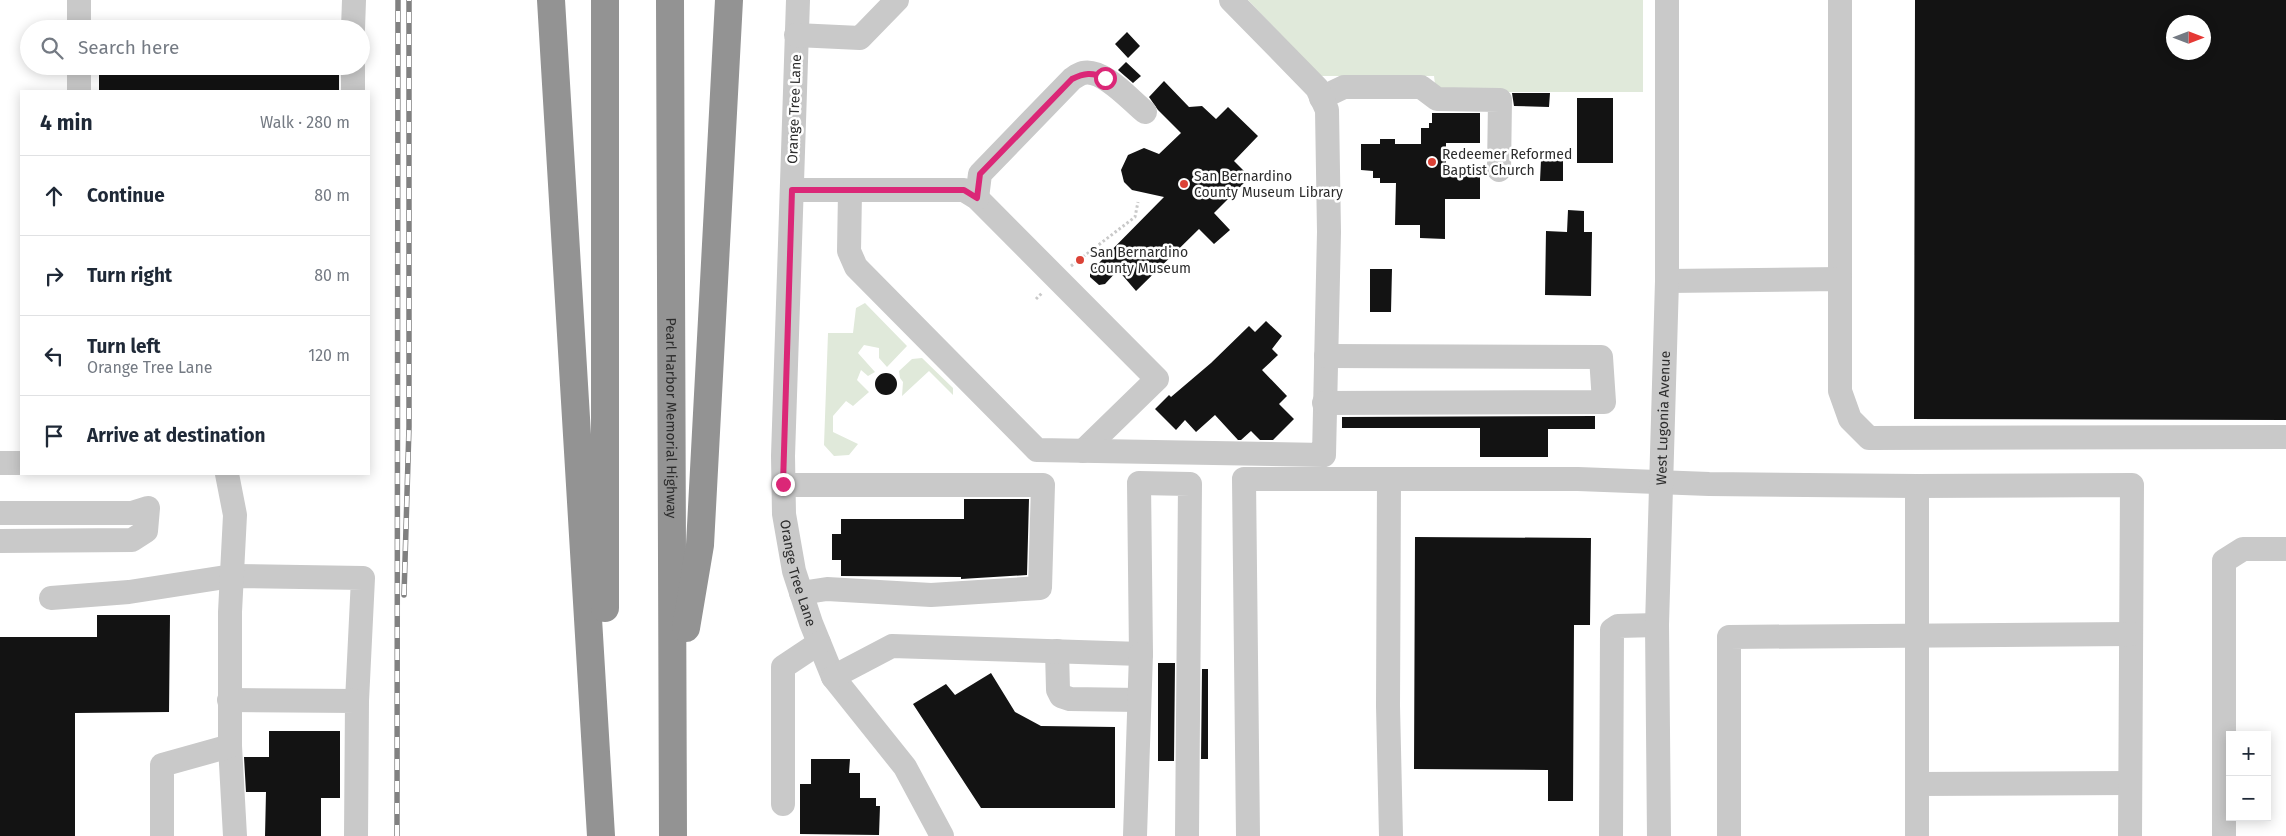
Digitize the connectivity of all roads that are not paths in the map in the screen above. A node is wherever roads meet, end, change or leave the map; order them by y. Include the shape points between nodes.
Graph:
1 (79, 0) edge
2 (354, 0) edge
3 (551, 0) edge
4 (605, 0) edge
5 (670, 0) edge
6 (729, 0) edge
7 (798, 0) edge
8 (897, 0) edge
9 (1231, 0) edge
10 (1666, 0) edge
11 (1840, 0) edge
12 (79, 20) edge
13 (353, 20) edge
14 (796, 35) junction
15 (79, 75) edge
16 (353, 75) edge
17 (79, 90) edge
18 (353, 90) edge
19 (1322, 98) junction
20 (1145, 112) dead end
21 (1499, 170) dead end
22 (792, 190) junction
23 (850, 192) junction
24 (977, 198) junction
25 (1840, 279) junction
26 (1667, 281) junction
27 (1326, 356) junction
28 (1324, 403) junction
29 (2286, 437) edge
30 (1083, 451) junction
31 (0, 462) edge
32 (20, 463) edge
33 (228, 475) edge
34 (1389, 479) junction
35 (1660, 482) junction
36 (783, 484) junction
37 (1917, 486) junction
38 (0, 513) edge
39 (0, 541) edge
40 (2286, 549) edge
41 (232, 576) junction
42 (801, 593) junction
43 (51, 598) dead end
44 (1657, 625) junction
45 (2131, 634) junction
46 (1917, 636) junction
47 (819, 643) junction
48 (1057, 651) junction
49 (1141, 654) junction
50 (833, 677) junction
51 (674, 696) junction
52 (228, 700) junction
53 (1139, 700) junction
54 (357, 701) junction
55 (230, 746) junction
56 (2130, 783) junction
57 (1917, 784) junction
58 (782, 804) dead end
59 (162, 836) edge
60 (235, 836) edge
61 (356, 836) edge
62 (603, 836) edge
63 (673, 836) edge
64 (942, 836) edge
65 (1135, 836) edge
66 (1187, 836) edge
67 (1248, 836) edge
68 (1391, 836) edge
69 (1611, 836) edge
70 (1659, 836) edge
71 (1729, 836) edge
72 (1917, 836) edge
73 (2130, 836) edge
74 (2224, 836) edge

1 - 12 street
2 - 13 street
3 - 62 highway
4 - 62 highway
5 - 51 highway, Pearl Harbor Memorial Highway
6 - 51 highway via 700,545
7 - 14 street, Orange Tree Lane
8 - 14 street via 860,38
9 - 19 street via 1317,88
10 - 26 street, West Lugonia Avenue
11 - 25 street
14 - 22 street, Orange Tree Lane
15 - 17 street
16 - 18 street
19 - 21 street via 1344,87 1422,87 1437,99 1500,100
19 - 27 street via 1327,110 1329,232
20 - 24 street via 1105,78 1083,73 1072,79 980,174
22 - 23 street
22 - 36 street, Orange Tree Lane
23 - 24 street via 964,190
23 - 30 street via 849,251 856,267 1037,450
24 - 30 street via 1157,379
25 - 26 street
25 - 29 street via 1840,391 1850,419 1869,438
26 - 35 street, West Lugonia Avenue
27 - 28 street
27 - 28 street via 1601,357 1604,402
28 - 30 street via 1324,454
31 - 32 street
33 - 41 street via 235,515
34 - 35 street
34 - 67 street via 1244,479
34 - 68 street
35 - 37 street
35 - 44 street, West Lugonia Avenue
36 - 42 street, Orange Tree Lane via 784,514
36 - 42 street via 1043,484 1040,588 931,595 827,589
37 - 45 street via 2132,485
37 - 46 street
38 - 39 street via 132,513 148,508 146,531 132,540
40 - 74 street via 2243,549 2224,561
41 - 43 street via 129,592
41 - 52 street
41 - 54 street via 363,578
42 - 47 street, Orange Tree Lane
44 - 69 street via 1618,626 1612,630
44 - 70 street, West Lugonia Avenue
45 - 46 street
45 - 56 street
46 - 57 street
46 - 71 street via 1729,637
47 - 50 street, Orange Tree Lane
47 - 58 street via 782,667
48 - 49 street
48 - 50 street via 892,646
48 - 53 street via 1061,696 1070,699
49 - 53 street
49 - 66 street via 1139,483 1190,484
50 - 64 street, Orange Tree Lane via 905,767
51 - 63 highway, Pearl Harbor Memorial Highway
52 - 54 street
52 - 55 street
53 - 65 street
54 - 61 street
55 - 59 street via 162,765
55 - 60 street
56 - 57 street
56 - 73 street
57 - 72 street

